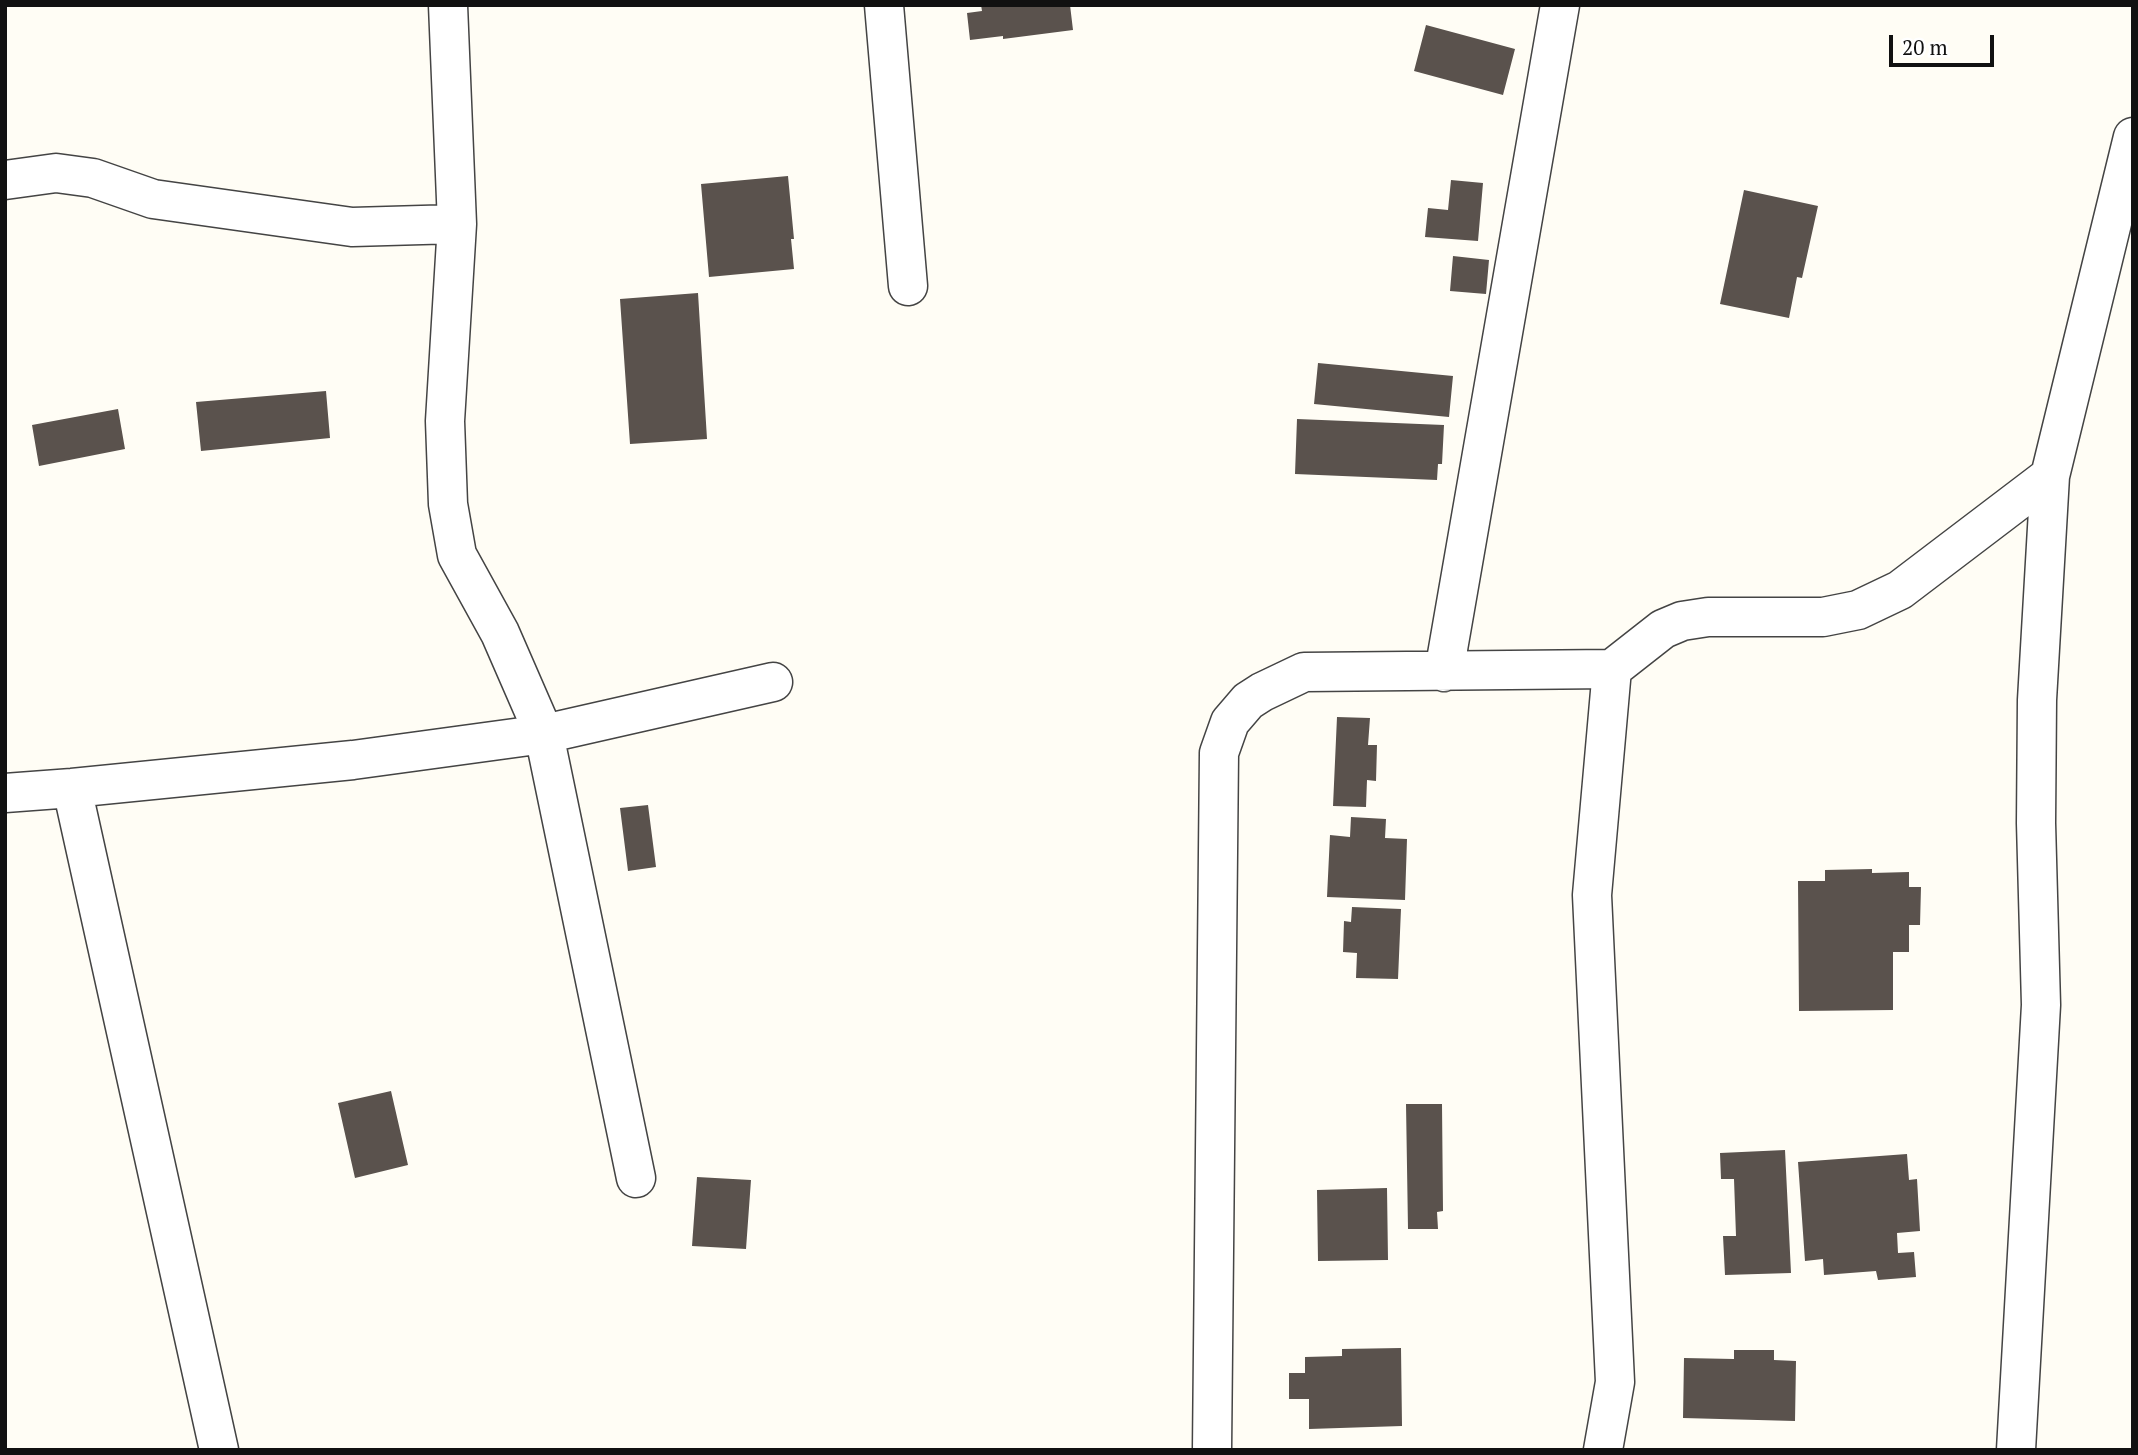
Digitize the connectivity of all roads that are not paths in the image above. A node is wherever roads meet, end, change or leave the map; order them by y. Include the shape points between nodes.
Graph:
1 (448, 5) edge
2 (884, 5) edge
3 (1560, 5) edge
4 (2133, 137) edge
5 (5, 180) edge
6 (457, 224) junction
7 (908, 286) dead end
8 (2050, 476) junction
9 (1612, 669) junction
10 (1444, 672) junction
11 (773, 682) dead end
12 (544, 734) junction
13 (72, 788) junction
14 (5, 793) edge
15 (636, 1178) dead end
16 (219, 1450) edge
17 (1212, 1450) edge
18 (1603, 1450) edge
19 (2016, 1450) edge

1 - 6 street
2 - 7 street
3 - 10 street
4 - 8 street
5 - 6 street via 56,173 93,178 153,200 352,227
6 - 12 street via 445,422 448,504 457,555 500,633
8 - 9 street via 1900,590 1858,610 1823,617 1682,621 1663,629
8 - 19 street via 2037,700 2041,1005
9 - 10 street
9 - 18 street via 1592,895 1615,1382
10 - 17 street via 1304,672 1248,701 1230,722 1219,753
11 - 12 street
12 - 13 street via 354,760
12 - 15 street
13 - 14 street
13 - 16 street

